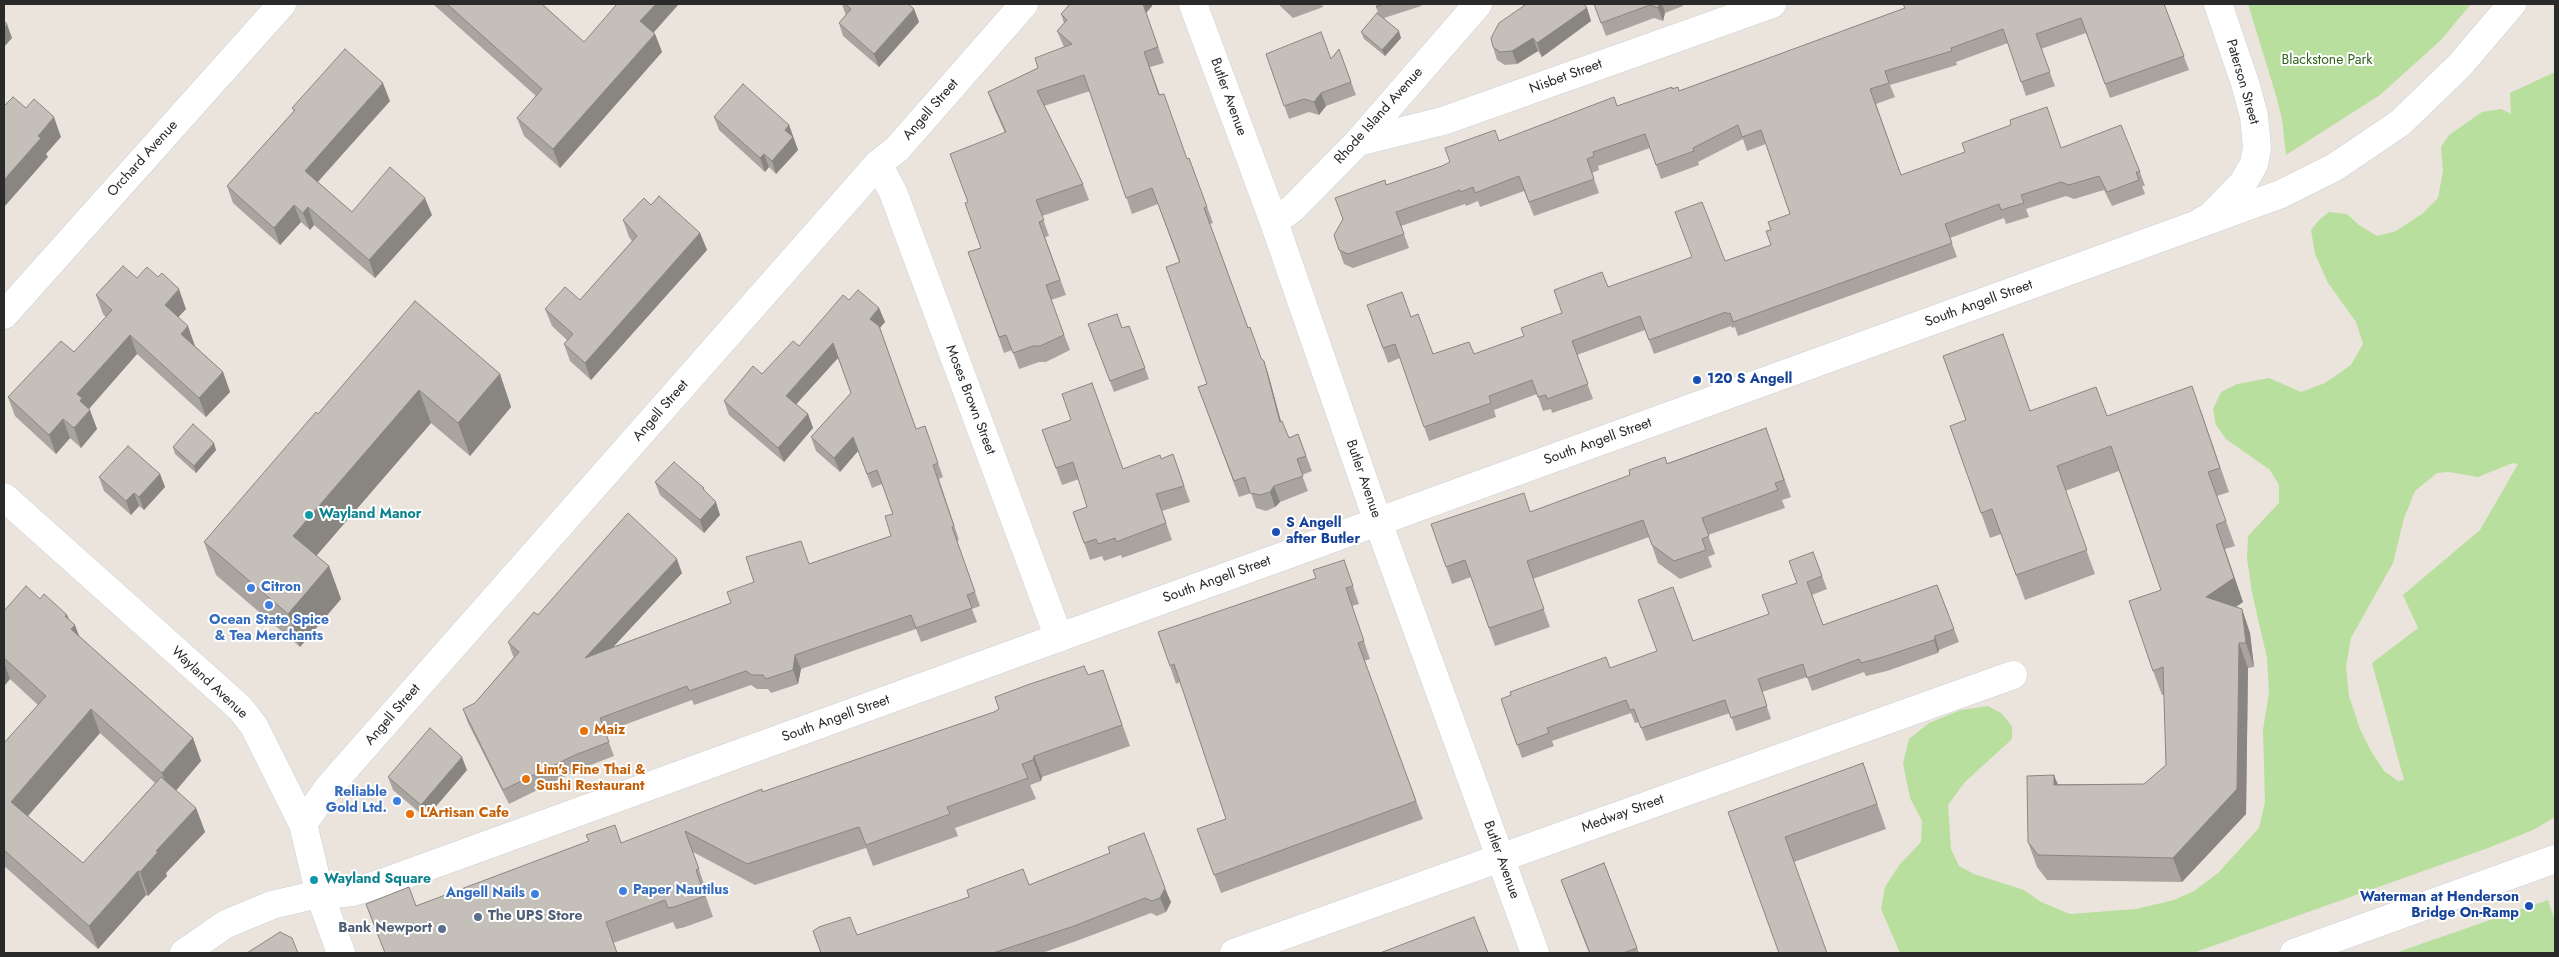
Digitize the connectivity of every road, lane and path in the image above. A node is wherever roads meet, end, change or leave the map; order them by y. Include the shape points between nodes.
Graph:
1 (282, 4) edge
2 (1024, 4) edge
3 (1193, 4) edge
4 (1478, 4) edge
5 (1772, 4) edge
6 (2218, 4) edge
7 (2512, 4) edge
8 (1358, 142) junction
9 (878, 164) junction
10 (1274, 222) junction
11 (2194, 226) junction
12 (4, 315) edge
13 (4, 497) edge
14 (1378, 522) junction
15 (1059, 638) junction
16 (2012, 675) dead end
17 (303, 824) junction
18 (1500, 858) junction
19 (2555, 859) edge
20 (320, 895) junction
21 (184, 953) edge
22 (341, 953) edge
23 (1234, 953) edge
24 (1535, 953) edge
25 (2294, 953) edge

1 - 12 street, Orchard Avenue
2 - 9 street, Angell Street via 898,149
3 - 10 street, Butler Avenue
4 - 8 street, Rhode Island Avenue
5 - 8 street, Nisbet Street via 1443,121
6 - 11 street, Paterson Street via 2245,82 2257,148 2250,174 2234,194
7 - 11 street, South Angell Street via 2460,66 2400,122 2335,167 2281,194
8 - 10 street, Rhode Island Avenue via 1293,208
9 - 15 street, Moses Brown Street via 893,192
9 - 17 street, Angell Street via 328,788
10 - 14 street, Butler Avenue
11 - 14 street, South Angell Street
13 - 17 street, Wayland Avenue via 240,708 254,726
14 - 15 street, South Angell Street
14 - 18 street, Butler Avenue
15 - 20 street, South Angell Street via 385,882 353,892
16 - 18 street, Medway Street
17 - 20 street, Wayland Avenue
18 - 23 street, Medway Street
18 - 24 street, Butler Avenue
19 - 25 street
20 - 21 street via 289,900 248,913
20 - 22 street, Wayland Avenue

